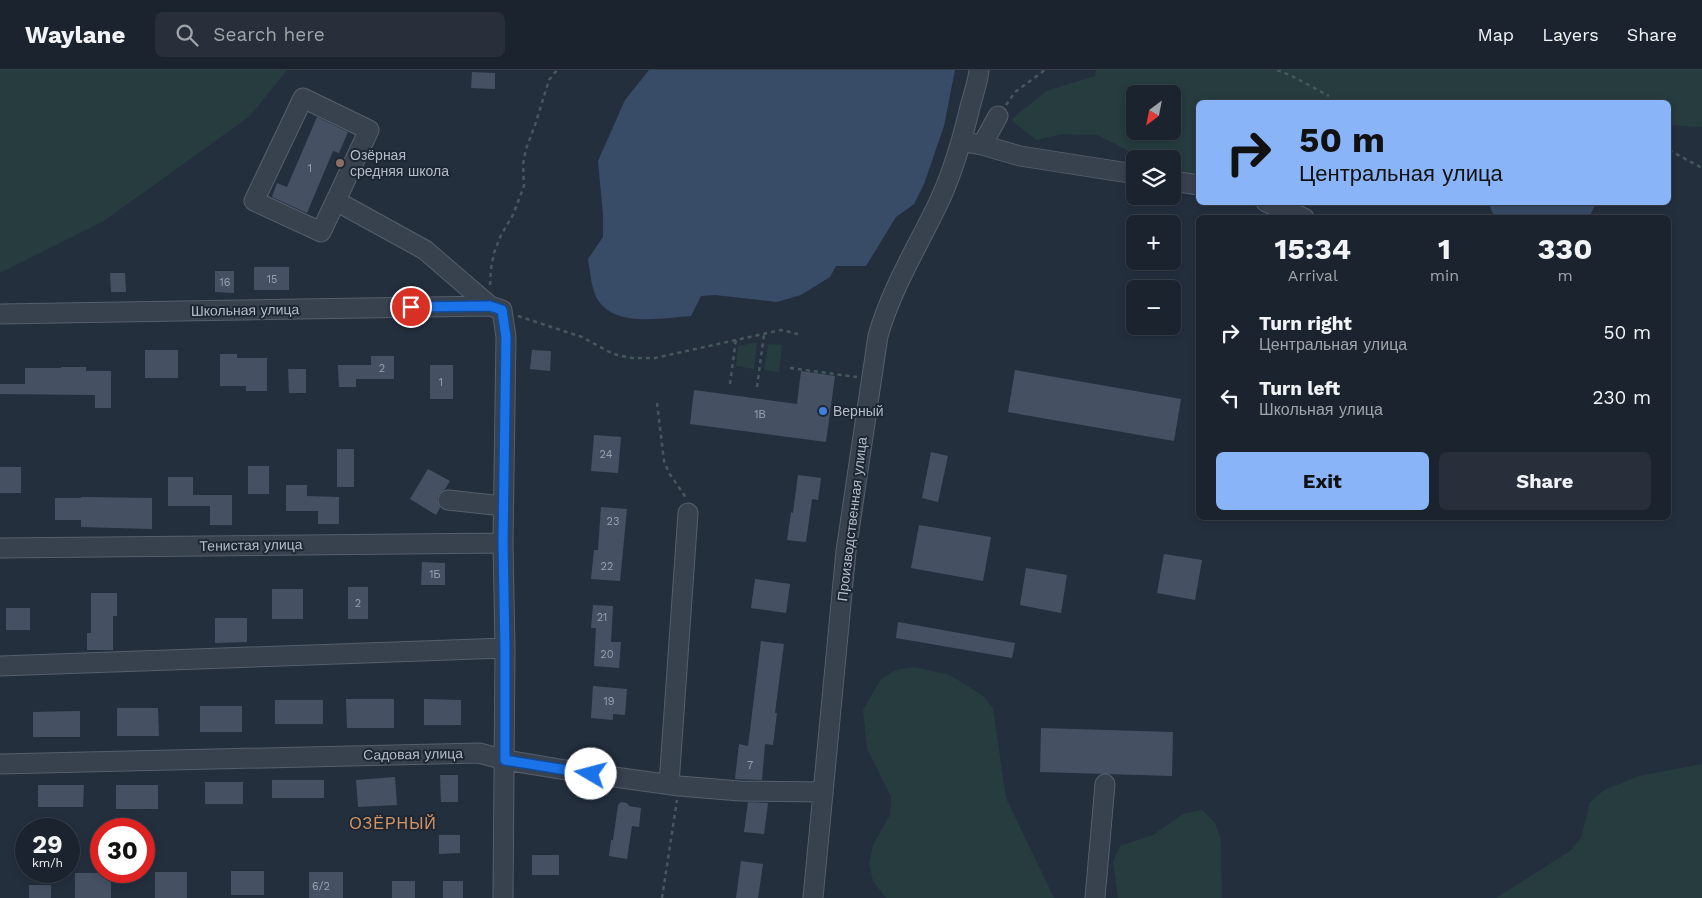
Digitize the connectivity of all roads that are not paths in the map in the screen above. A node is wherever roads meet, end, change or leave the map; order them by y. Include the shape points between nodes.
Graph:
1 (979, 70) edge
2 (998, 116) road end
3 (961, 142) junction
4 (982, 145) junction
5 (1126, 173) edge
6 (1181, 182) edge
7 (1196, 185) edge
8 (336, 201) junction
9 (1273, 205) edge
10 (1297, 215) edge
11 (490, 306) junction
12 (0, 314) edge
13 (448, 500) dead end
14 (503, 506) junction
15 (688, 513) road end
16 (503, 543) junction
17 (0, 548) edge
18 (505, 648) junction
19 (0, 666) edge
20 (505, 760) junction
21 (0, 764) edge
22 (1104, 784) dead end
23 (674, 785) junction
24 (822, 792) junction
25 (503, 898) edge
26 (813, 898) edge
27 (1095, 898) edge

1 - 3 street, Производственная улица
2 - 4 street
3 - 4 street
3 - 24 street, Производственная улица via 937,207 888,302 878,336 846,551
4 - 5 street via 1020,156
6 - 7 street
8 - 8 street via 321,232 254,201 303,98 369,130
8 - 11 street via 425,250
9 - 10 street
11 - 12 street, Школьная улица
11 - 14 street via 502,310 506,337
13 - 14 street
14 - 16 street
15 - 23 street
16 - 17 street, Тенистая улица
16 - 18 street
18 - 19 street
18 - 20 street
20 - 21 street, Садовая улица via 479,753
20 - 23 street, Садовая улица
20 - 25 street
22 - 27 street
23 - 24 street, Садовая улица via 740,791
24 - 26 street, Производственная улица

